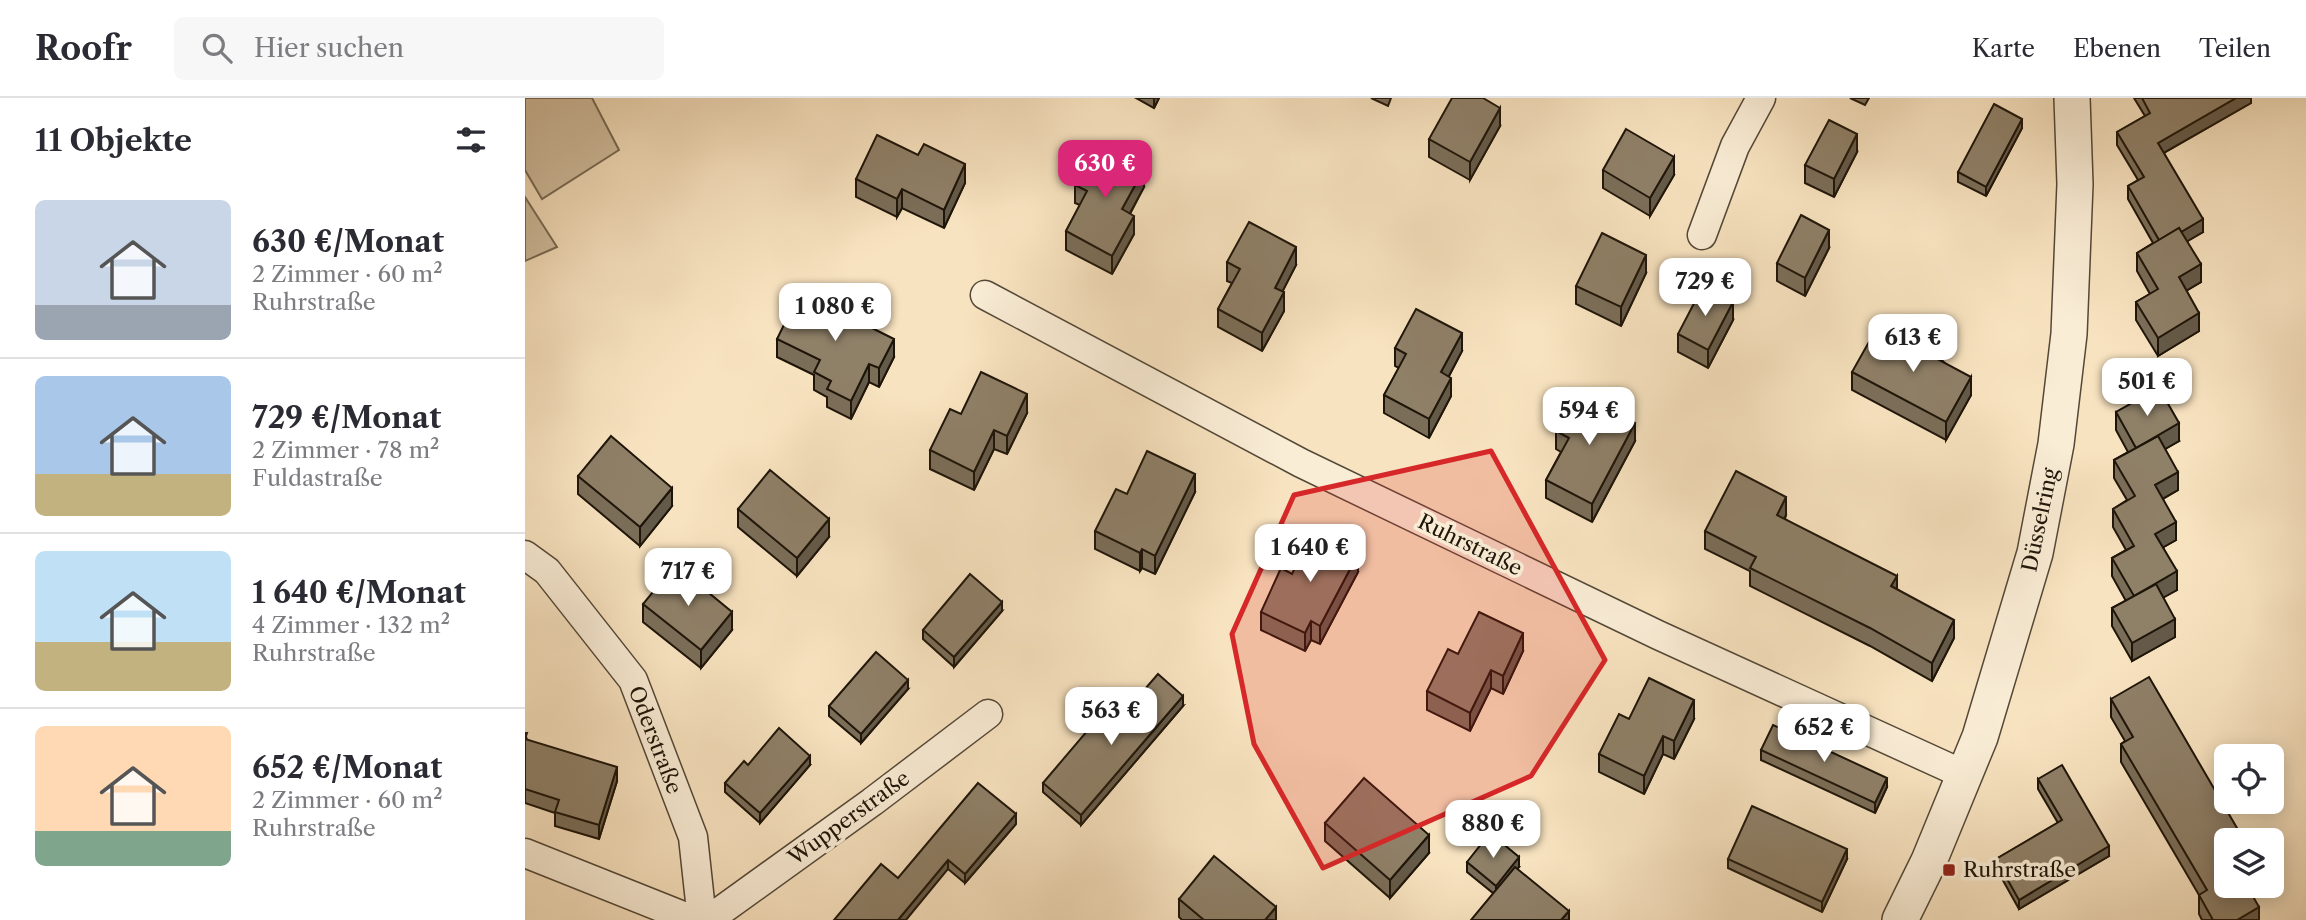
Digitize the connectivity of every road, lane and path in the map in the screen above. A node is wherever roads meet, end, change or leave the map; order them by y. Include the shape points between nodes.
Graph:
1 (1761, 98) edge
2 (2072, 98) edge
3 (1702, 235) dead end
4 (985, 295) dead end
5 (525, 555) edge
6 (988, 714) dead end
7 (1965, 775) junction
8 (525, 853) edge
9 (693, 920) edge
10 (702, 920) edge
11 (708, 920) edge
12 (1900, 920) edge

1 - 3 street via 1735,146
2 - 7 street, Düsselring via 2075,184 2069,334 2056,444 2035,553 1993,698
4 - 7 street, Ruhrstraße via 1301,463 1658,635
5 - 10 street, Oderstraße via 547,571 633,680 693,837
6 - 11 street, Wupperstraße via 873,803
7 - 12 street, Düsselring
8 - 9 street

